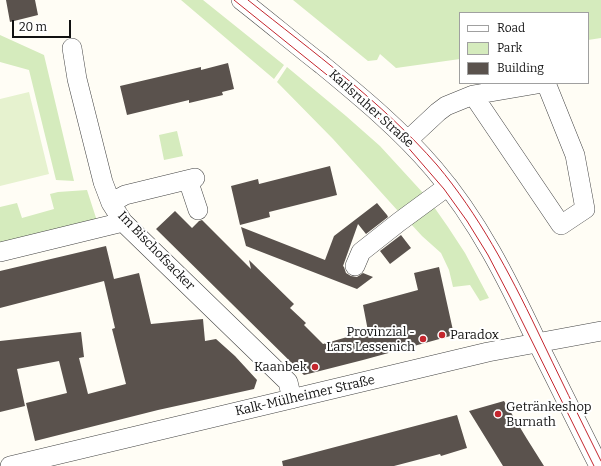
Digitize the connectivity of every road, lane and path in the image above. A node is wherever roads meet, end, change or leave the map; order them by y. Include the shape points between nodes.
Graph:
1 (241, 0) edge
2 (72, 48) dead end
3 (537, 84) edge
4 (546, 84) edge
5 (473, 95) junction
6 (408, 140) junction
7 (448, 186) junction
8 (111, 203) junction
9 (198, 210) dead end
10 (123, 222) junction
11 (0, 252) edge
12 (355, 266) dead end
13 (601, 331) edge
14 (538, 342) junction
15 (292, 399) junction
16 (10, 466) edge
17 (599, 466) edge

1 - 6 street, Karlsruher Straße via 345,83
2 - 8 street, Im Bischofsacker via 77,79 103,182
3 - 5 street
4 - 5 street via 575,155 585,209 561,225
5 - 6 street via 446,106
6 - 7 street, Karlsruher Straße
7 - 12 street via 361,252
7 - 14 street, Karlsruher Straße via 492,252
8 - 9 street via 125,195 191,179
8 - 10 street, Im Bischofsacker
10 - 11 street
10 - 15 street, Im Bischofsacker via 288,382
13 - 14 street, Kalk-Mülheimer Straße
14 - 15 street, Kalk-Mülheimer Straße
14 - 17 street, Karlsruher Straße
15 - 16 street, Kalk-Mülheimer Straße

